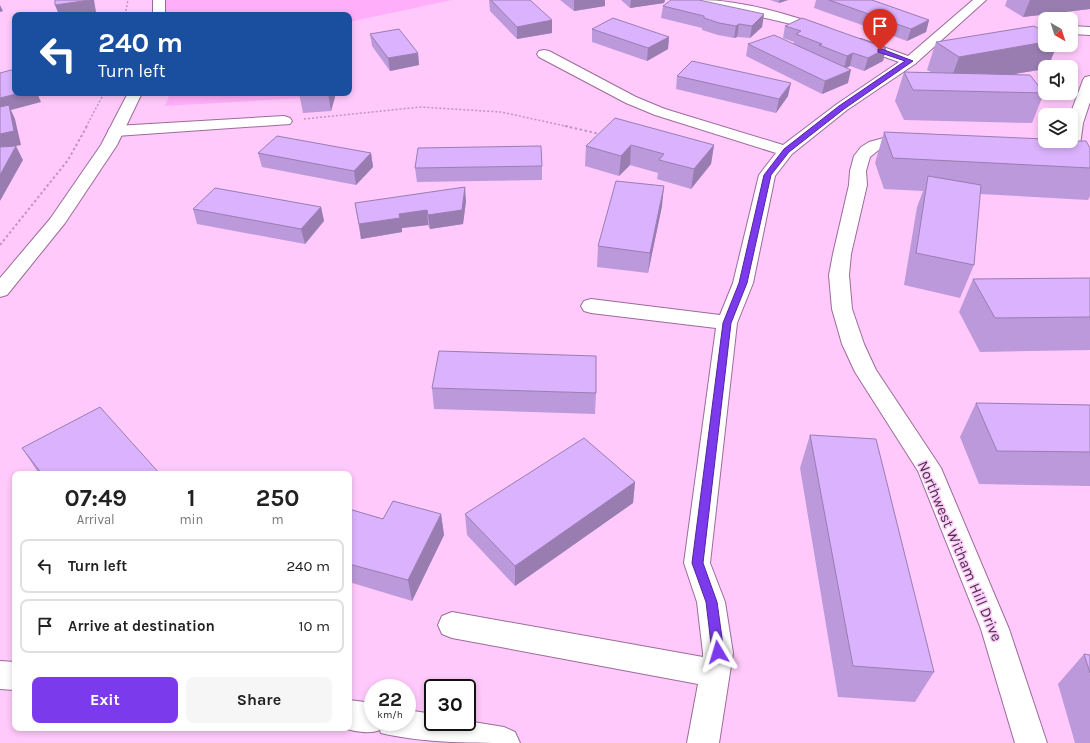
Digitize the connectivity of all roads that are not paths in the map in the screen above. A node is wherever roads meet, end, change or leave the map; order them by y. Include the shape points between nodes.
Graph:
1 (159, 0) edge
2 (705, 0) edge
3 (980, 0) edge
4 (159, 12) edge
5 (1078, 30) edge
6 (1090, 31) edge
7 (544, 54) dead end
8 (910, 61) junction
9 (1090, 80) edge
10 (133, 96) edge
11 (284, 121) road end
12 (116, 130) junction
13 (927, 143) edge
14 (1027, 148) edge
15 (786, 151) junction
16 (0, 291) edge
17 (592, 306) dead end
18 (727, 323) junction
19 (452, 625) dead end
20 (714, 673) junction
21 (0, 675) edge
22 (12, 676) edge
23 (352, 715) edge
24 (364, 717) edge
25 (416, 726) edge
26 (504, 743) edge
27 (704, 743) edge
28 (1031, 743) edge

1 - 4 street
2 - 8 street via 791,20
3 - 8 street
5 - 6 street
7 - 15 street via 660,112
8 - 15 street via 842,107
9 - 14 street via 1075,123 1072,144 1067,148 1056,149
10 - 12 street
11 - 12 street
12 - 16 street via 109,145 56,223
13 - 28 street, Northwest Witham Hill Drive via 891,142 875,146 862,156 839,275 842,308 853,344 866,372 929,468 995,629
15 - 18 street via 767,175 743,283
17 - 18 street
18 - 20 street via 697,563 711,602 718,652
19 - 20 street
20 - 27 street
21 - 22 street
23 - 24 street
25 - 26 street

